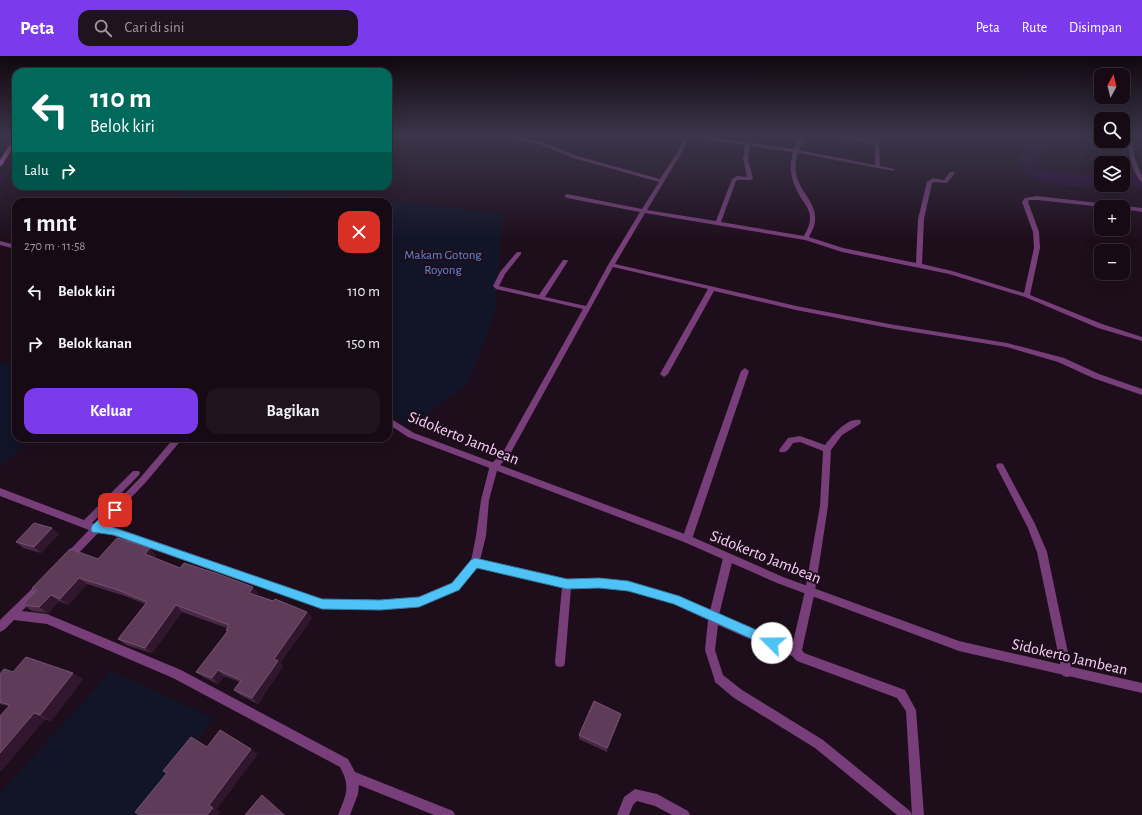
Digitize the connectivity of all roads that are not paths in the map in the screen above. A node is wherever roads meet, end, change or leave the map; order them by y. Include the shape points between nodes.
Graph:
1 (622, 170) edge
2 (668, 170) edge
3 (749, 170) edge
4 (792, 170) edge
5 (1136, 170) edge
6 (952, 173) dead end
7 (1142, 180) edge
8 (661, 181) junction
9 (567, 196) dead end
10 (1094, 204) edge
11 (1130, 209) edge
12 (1142, 210) edge
13 (642, 211) junction
14 (718, 224) junction
15 (806, 238) junction
16 (0, 243) edge
17 (12, 246) edge
18 (519, 253) dead end
19 (564, 261) dead end
20 (611, 265) junction
21 (919, 266) junction
22 (712, 288) junction
23 (1027, 296) junction
24 (541, 298) junction
25 (587, 308) junction
26 (1142, 339) edge
27 (745, 371) dead end
28 (664, 374) dead end
29 (1142, 392) edge
30 (392, 422) edge
31 (857, 422) dead end
32 (175, 442) edge
33 (827, 449) junction
34 (783, 450) dead end
35 (494, 465) junction
36 (1000, 466) dead end
37 (136, 473) dead end
38 (0, 492) edge
39 (84, 524) junction
40 (96, 529) junction
41 (687, 539) junction
42 (728, 558) junction
43 (475, 563) junction
44 (62, 564) edge
45 (51, 575) edge
46 (567, 584) junction
47 (810, 591) junction
48 (12, 615) junction
49 (714, 616) junction
50 (0, 627) edge
51 (796, 652) junction
52 (560, 662) dead end
53 (1067, 672) junction
54 (1142, 688) edge
55 (352, 778) junction
56 (344, 815) edge
57 (449, 815) edge
58 (623, 815) edge
59 (684, 815) edge
60 (906, 815) edge
61 (918, 815) edge

1 - 8 street
2 - 8 street
3 - 14 street via 750,178 734,180
4 - 15 street via 813,218 812,230
5 - 7 street
6 - 21 street via 945,182 930,182 921,219
8 - 13 street
9 - 13 street
10 - 23 street via 1027,199 1025,202 1036,232 1037,248
11 - 12 street
13 - 14 street
13 - 20 street
14 - 15 street
15 - 21 street via 842,250
16 - 17 street
18 - 24 street via 496,286
19 - 24 street
20 - 22 street
20 - 25 street
21 - 23 street via 975,279
22 - 28 street
22 - 29 street via 827,314 1007,346 1061,360 1096,376
23 - 26 street via 1100,326
24 - 25 street
25 - 35 street via 506,454
27 - 41 street
30 - 35 street, Sidokerto Jambean via 411,434
31 - 33 street via 839,433
32 - 40 street
33 - 34 street via 800,439 791,440
33 - 47 street via 824,506
35 - 41 street, Sidokerto Jambean
35 - 43 street via 485,500
36 - 53 street via 1042,552
37 - 39 street
38 - 39 street
39 - 40 street
40 - 43 street via 114,531 322,604 380,605 419,602 455,586
40 - 44 street
41 - 42 street, Sidokerto Jambean
42 - 47 street, Sidokerto Jambean
42 - 49 street
43 - 46 street
45 - 48 street
46 - 49 street via 599,583 628,586 675,600
46 - 52 street
47 - 51 street
47 - 53 street, Sidokerto Jambean via 959,646
48 - 50 street
48 - 55 street via 47,620 177,674 344,763
49 - 51 street via 749,634
49 - 60 street via 710,650 719,678 738,694 819,744
51 - 61 street via 801,657 901,694 911,710
53 - 54 street, Sidokerto Jambean
55 - 56 street via 353,796
55 - 57 street
58 - 59 street via 628,801 635,795 657,800

